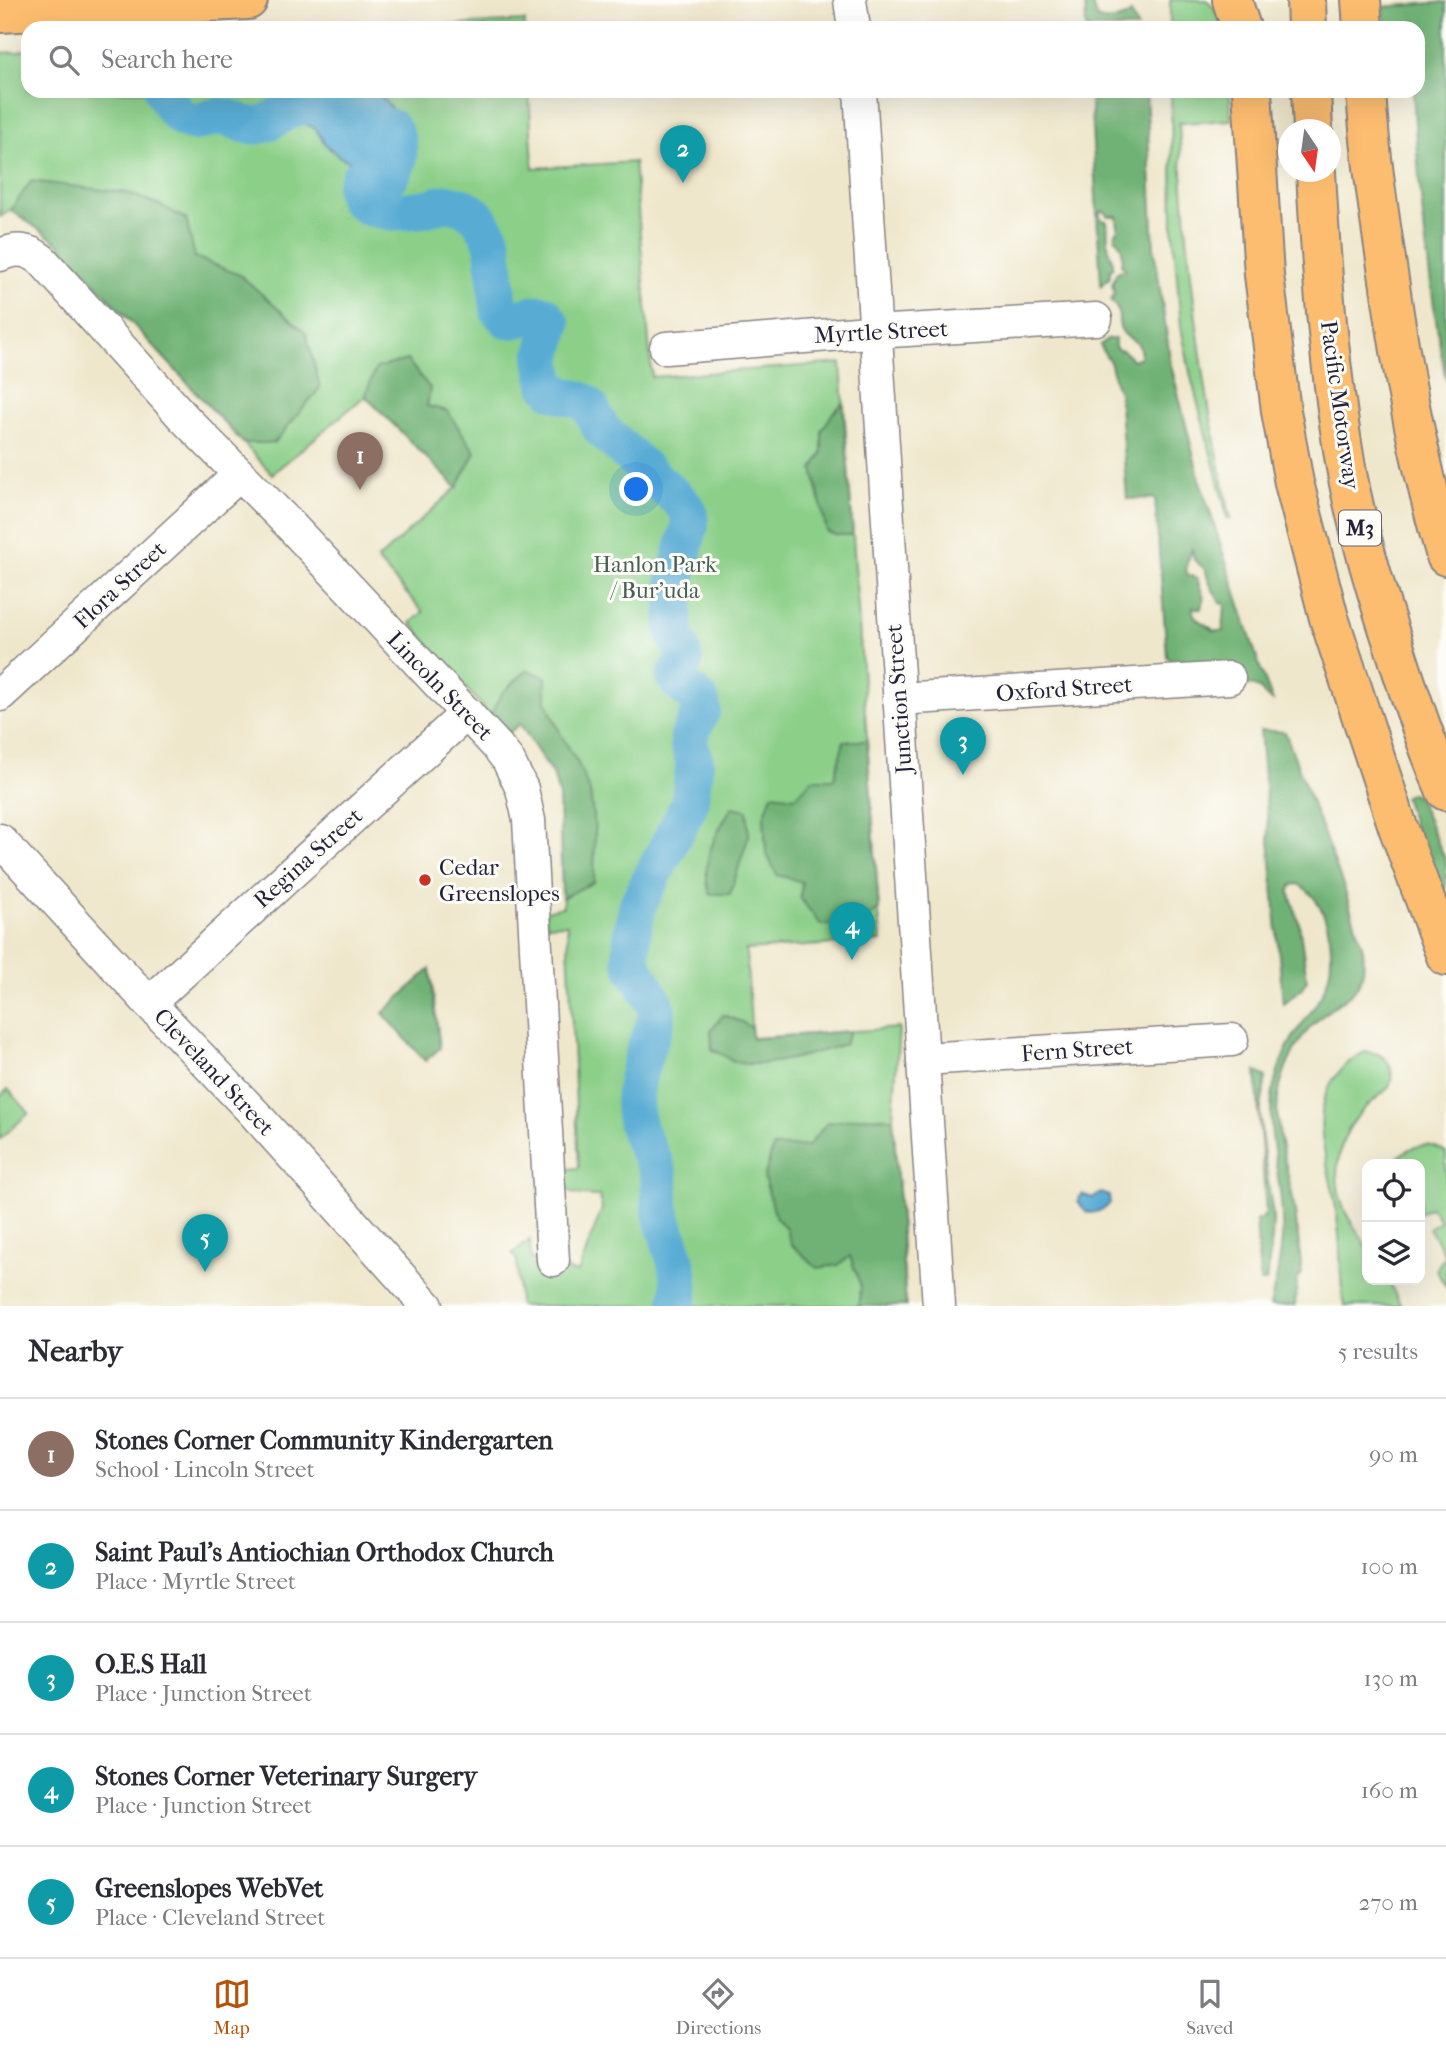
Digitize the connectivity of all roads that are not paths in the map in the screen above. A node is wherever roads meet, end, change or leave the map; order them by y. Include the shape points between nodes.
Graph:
1 (248, 0) edge
2 (850, 0) edge
3 (1232, 0) edge
4 (1261, 0) edge
5 (183, 2) edge
6 (0, 13) edge
7 (852, 21) edge
8 (1239, 21) edge
9 (1262, 21) edge
10 (860, 98) edge
11 (1253, 98) edge
12 (1311, 98) edge
13 (1367, 98) edge
14 (1312, 119) edge
15 (1317, 182) edge
16 (11, 252) edge
17 (1096, 319) dead end
18 (876, 332) junction
19 (666, 348) dead end
20 (239, 475) junction
21 (1446, 556) edge
22 (1229, 678) dead end
23 (0, 695) edge
24 (899, 699) junction
25 (467, 713) junction
26 (1446, 791) edge
27 (0, 840) edge
28 (1446, 956) edge
29 (149, 1003) junction
30 (1232, 1040) dead end
31 (923, 1059) junction
32 (553, 1260) dead end
33 (427, 1306) edge
34 (939, 1306) edge

1 - 5 main road
2 - 7 street
3 - 8 main road
4 - 9 main road
5 - 6 main road
10 - 18 street, Junction Street
11 - 28 main road via 1264,275 1294,483 1329,618
12 - 14 main road
13 - 21 main road via 1375,192 1399,346
15 - 26 main road, Pacific Motorway / M3 via 1331,362 1348,475 1384,617
16 - 20 street, Lincoln Street via 34,254 42,260
17 - 18 street, Myrtle Street
18 - 19 street, Myrtle Street
18 - 24 street, Junction Street
20 - 23 street, Flora Street
20 - 25 street, Lincoln Street
22 - 24 street, Oxford Street
24 - 31 street, Junction Street
25 - 29 street, Regina Street
25 - 32 street, Lincoln Street via 508,760 528,813
27 - 29 street, Cleveland Street
29 - 33 street, Cleveland Street
30 - 31 street, Fern Street
31 - 34 street, Junction Street

